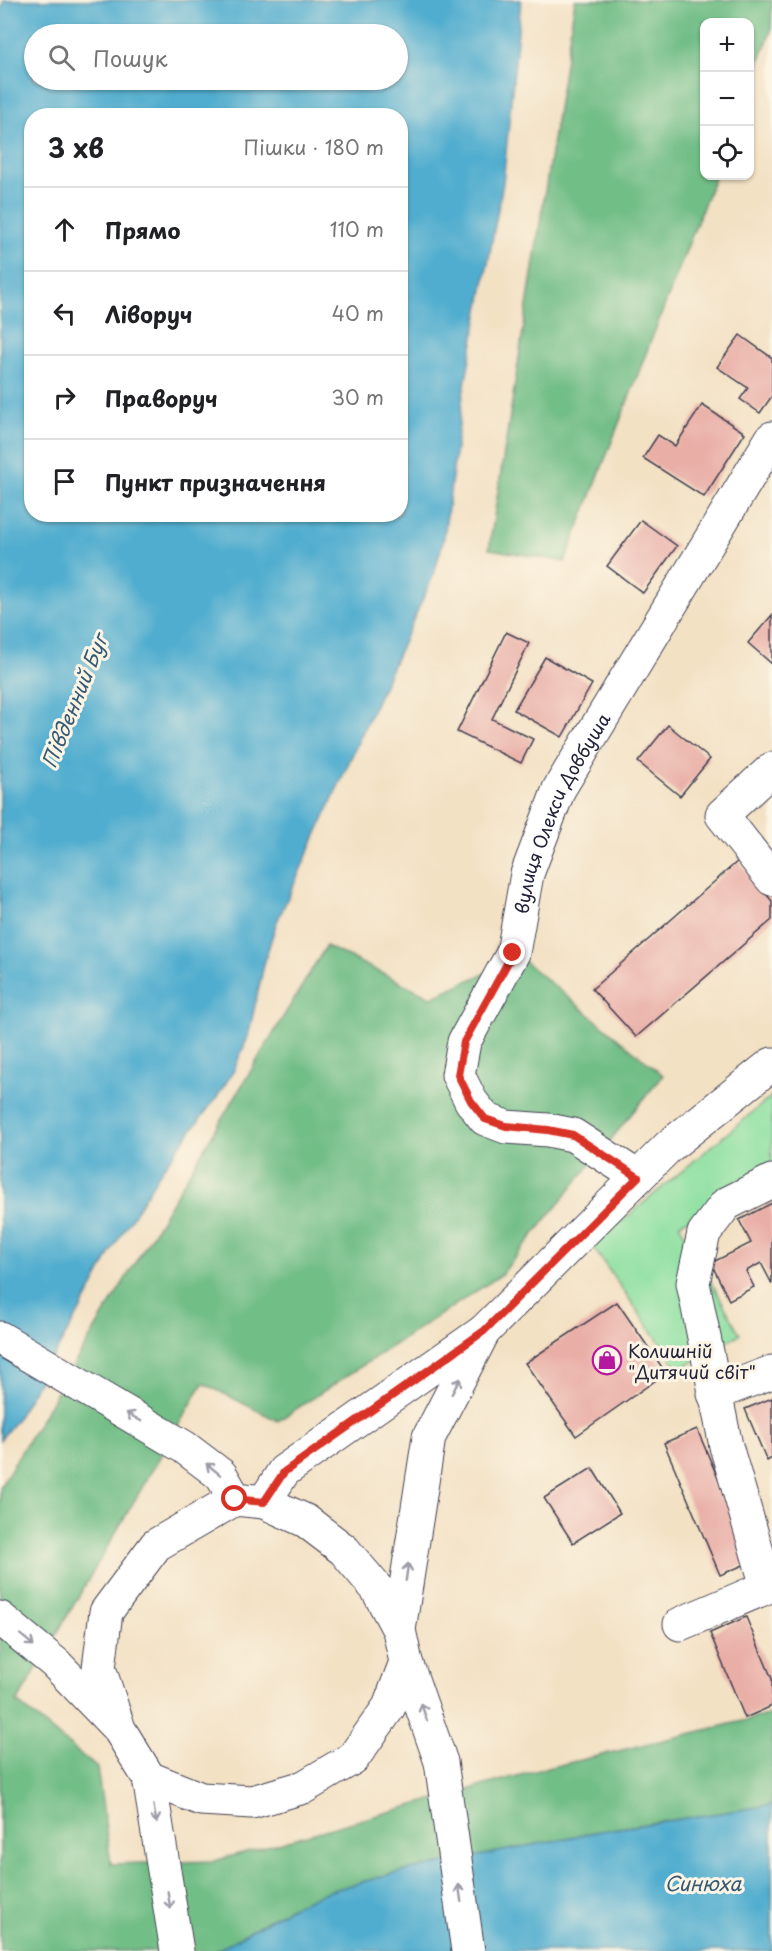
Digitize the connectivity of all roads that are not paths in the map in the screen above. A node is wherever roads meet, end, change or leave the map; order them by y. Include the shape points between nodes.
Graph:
1 (772, 438) edge
2 (772, 769) edge
3 (772, 879) edge
4 (772, 1064) edge
5 (638, 1177) junction
6 (772, 1181) edge
7 (484, 1331) junction
8 (0, 1338) edge
9 (772, 1372) edge
10 (714, 1394) junction
11 (249, 1500) junction
12 (770, 1585) edge
13 (0, 1618) edge
14 (681, 1624) dead end
15 (399, 1630) junction
16 (406, 1662) junction
17 (119, 1729) junction
18 (149, 1778) junction
19 (177, 1951) edge
20 (468, 1951) edge

1 - 5 main road, вулиця Олекси Довбуша via 559,789 527,874 513,953 464,1042 458,1075 485,1119 506,1126 573,1135
2 - 3 main road via 722,815
4 - 5 main road via 668,1147
5 - 7 main road
6 - 10 main road via 726,1204 704,1233 693,1284
7 - 11 main road
15 -> 7 main road via 429,1437
11 -> 8 main road via 184,1447
9 - 10 main road
10 - 12 main road via 726,1446
11 - 15 main road via 306,1521 344,1550 377,1589
11 - 17 main road via 156,1545 106,1611 99,1668
12 - 14 main road
13 -> 17 main road via 55,1663
15 - 16 main road
16 - 18 main road via 389,1707 353,1758 304,1787 252,1802 211,1800
20 -> 16 main road via 441,1762
17 - 18 main road
18 -> 19 main road

